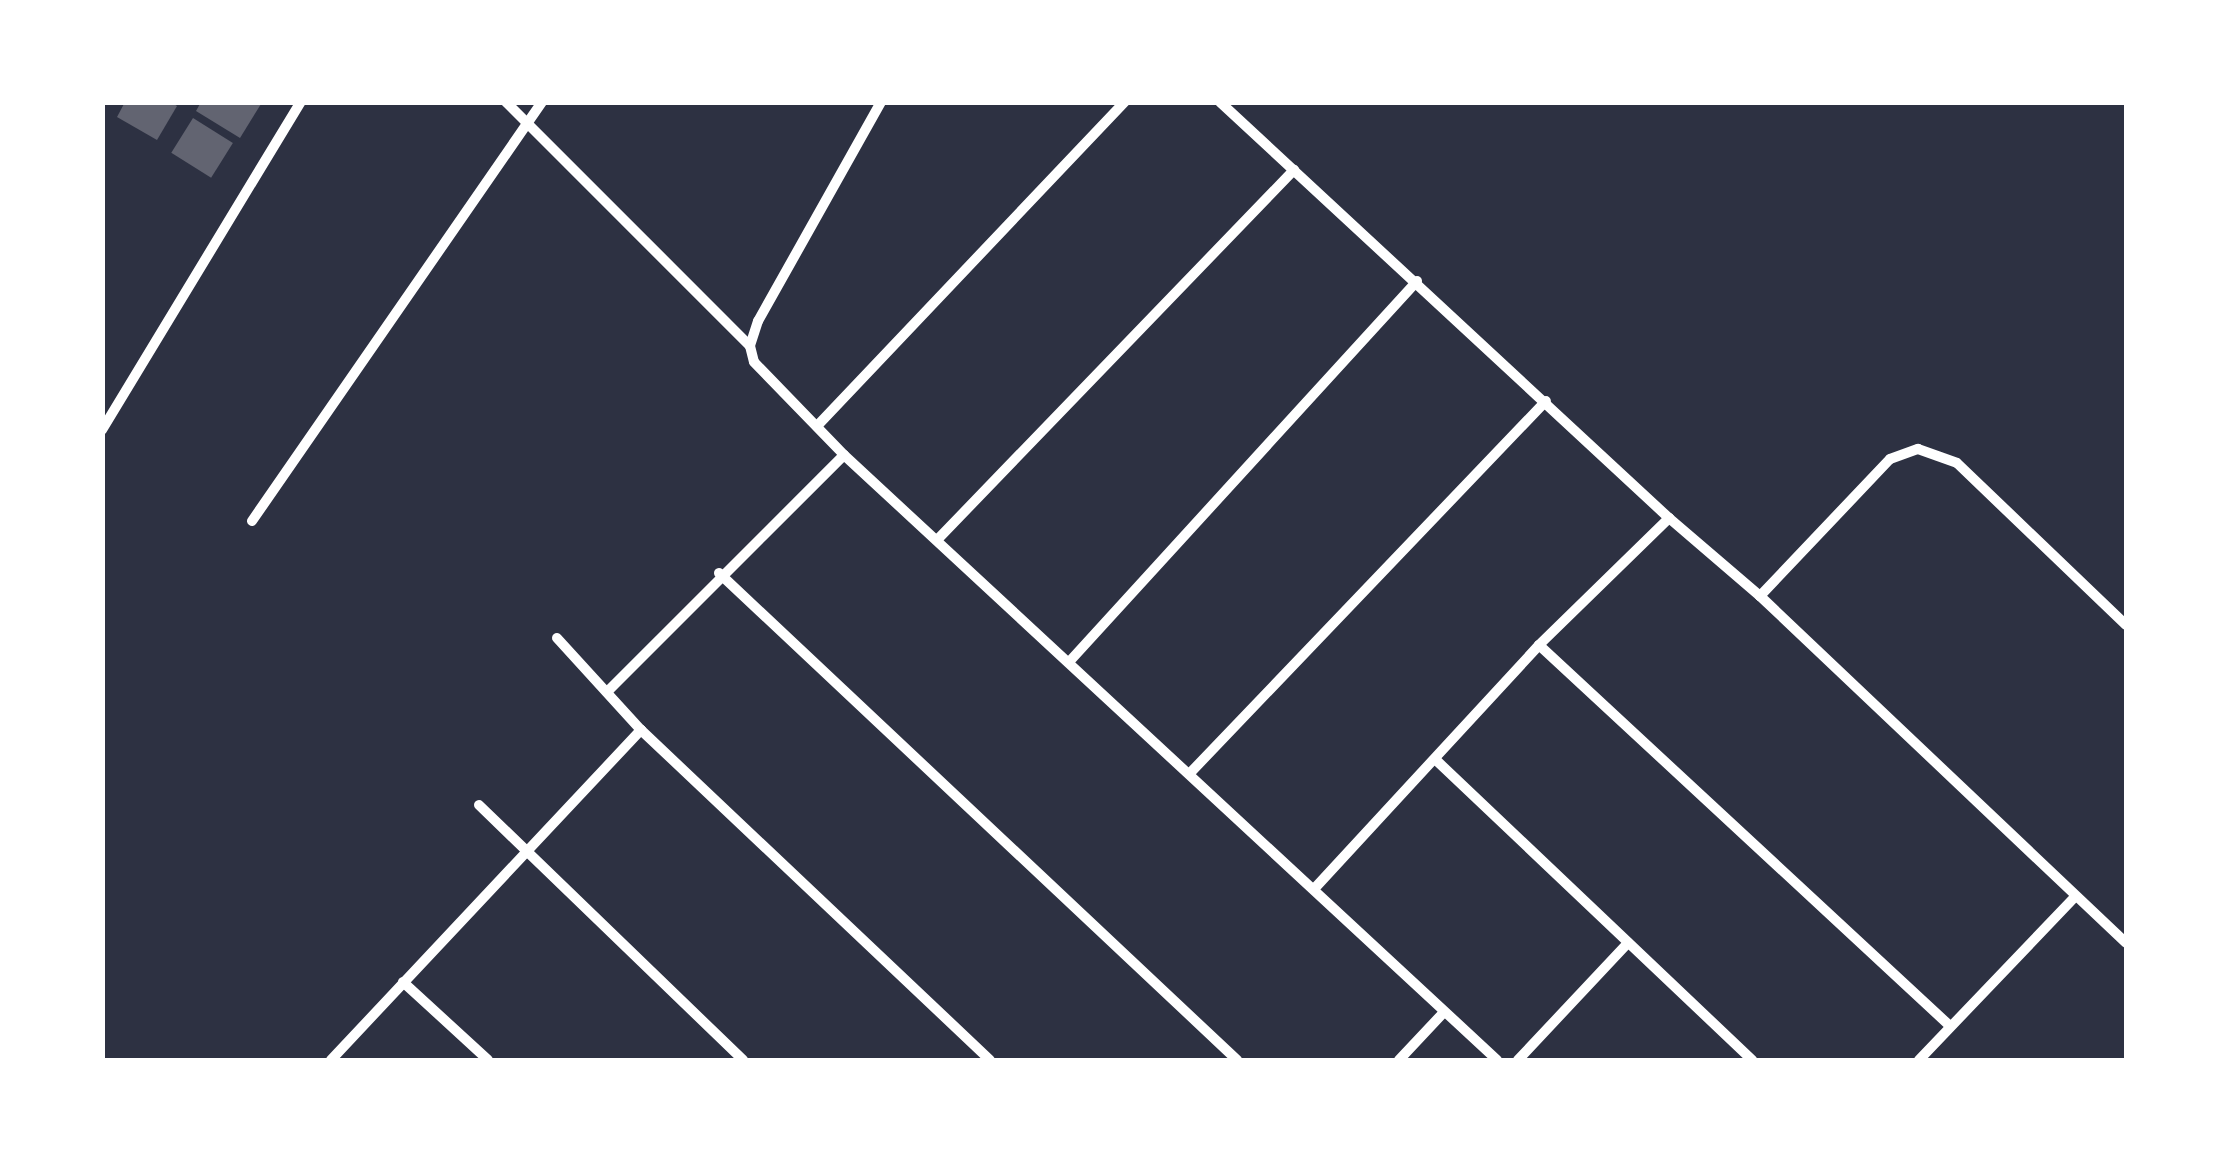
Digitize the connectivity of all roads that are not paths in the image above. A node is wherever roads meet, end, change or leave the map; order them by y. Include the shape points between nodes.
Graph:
1 (301, 102) edge
2 (506, 102) edge
3 (542, 102) edge
4 (881, 102) edge
5 (1124, 102) edge
6 (1220, 102) edge
7 (530, 122) junction
8 (1294, 170) junction
9 (1416, 281) junction
10 (750, 346) junction
11 (1546, 402) junction
12 (818, 425) junction
13 (102, 430) edge
14 (844, 455) junction
15 (1669, 518) junction
16 (252, 521) dead end
17 (938, 538) junction
18 (719, 573) junction
19 (1760, 596) junction
20 (2126, 625) edge
21 (558, 638) dead end
22 (1538, 645) junction
23 (1069, 662) junction
24 (607, 692) junction
25 (641, 730) junction
26 (1436, 760) junction
27 (1192, 772) junction
28 (479, 805) dead end
29 (527, 856) junction
30 (1314, 889) junction
31 (2076, 897) junction
32 (1628, 943) junction
33 (2126, 944) edge
34 (404, 982) junction
35 (1444, 1012) junction
36 (1950, 1026) junction
37 (331, 1060) edge
38 (488, 1060) edge
39 (744, 1060) edge
40 (990, 1060) edge
41 (1237, 1060) edge
42 (1399, 1060) edge
43 (1497, 1060) edge
44 (1518, 1060) edge
45 (1752, 1060) edge
46 (1918, 1060) edge

1 - 13 street
2 - 7 street
3 - 7 street
4 - 10 street
5 - 12 street
6 - 8 street
7 - 10 street
7 - 16 street
8 - 9 street
8 - 17 street
9 - 11 street
9 - 23 street
10 - 12 street via 764,376
11 - 15 street
11 - 27 street
12 - 14 street
14 - 17 street
14 - 18 street
15 - 19 street
15 - 22 street
17 - 23 street
18 - 24 street
18 - 41 street
19 - 20 street via 1890,458 1918,449 1956,463
19 - 31 street
21 - 24 street
22 - 26 street
22 - 36 street
23 - 27 street
24 - 25 street
25 - 29 street
25 - 40 street
26 - 30 street
26 - 32 street
27 - 30 street
28 - 29 street
29 - 34 street
29 - 39 street
30 - 35 street
31 - 33 street
31 - 36 street
32 - 44 street
32 - 45 street
34 - 37 street
34 - 38 street
35 - 42 street
35 - 43 street
36 - 46 street

